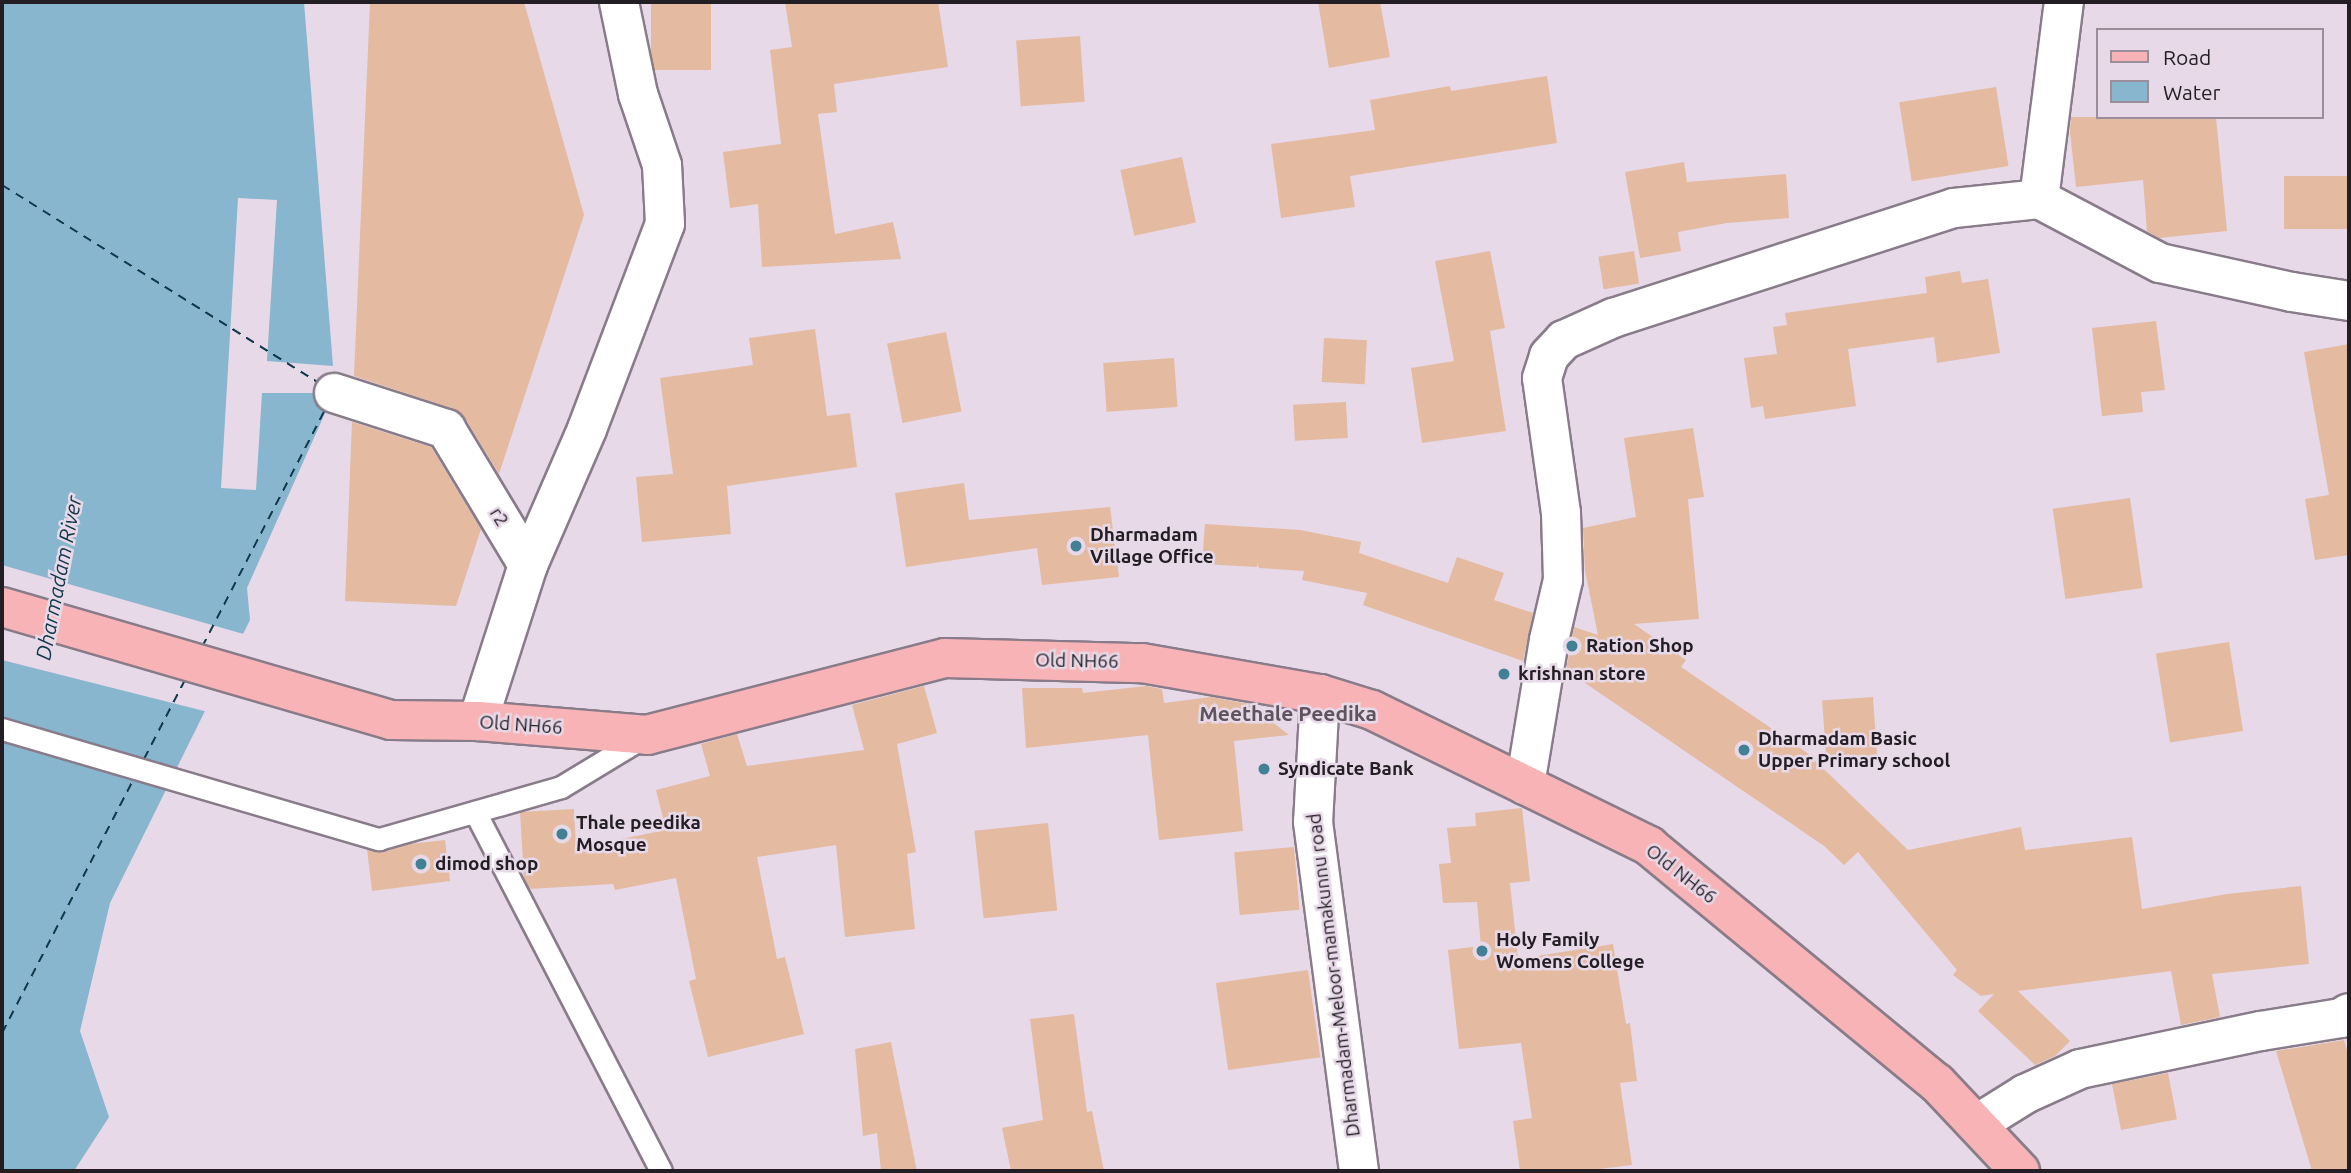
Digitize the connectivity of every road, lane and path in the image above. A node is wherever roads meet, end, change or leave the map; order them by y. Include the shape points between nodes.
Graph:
1 (619, 2) edge
2 (2064, 2) edge
3 (2039, 199) junction
4 (2349, 301) edge
5 (334, 393) dead end
6 (528, 565) junction
7 (2, 607) edge
8 (1320, 694) junction
9 (478, 721) junction
10 (2, 730) edge
11 (647, 735) junction
12 (1524, 785) junction
13 (475, 812) junction
14 (2349, 1013) edge
15 (1977, 1124) junction
16 (661, 1171) edge
17 (1359, 1171) edge
18 (2020, 1171) edge

1 - 6 street via 638,94 662,165 665,224 587,429
2 - 3 street
3 - 4 street via 2160,263
3 - 12 street via 1954,208 1613,318 1564,341 1549,356 1542,378 1562,513 1563,580
5 - 6 street, r2 via 446,429
6 - 9 street
7 - 9 main road, Old NH66 via 391,720
8 - 11 main road, Old NH66 via 1142,663 945,658
8 - 12 main road, Old NH66 via 1372,710
8 - 17 street, Dharmadam-Meloor-mamakunnu road via 1313,822
9 - 11 main road, Old NH66
10 - 13 lane via 379,839
11 - 13 lane via 561,787
12 - 15 main road, Old NH66 via 1649,846 1937,1083
13 - 16 lane
14 - 15 street via 2080,1069 2025,1094
15 - 18 main road, Old NH66

